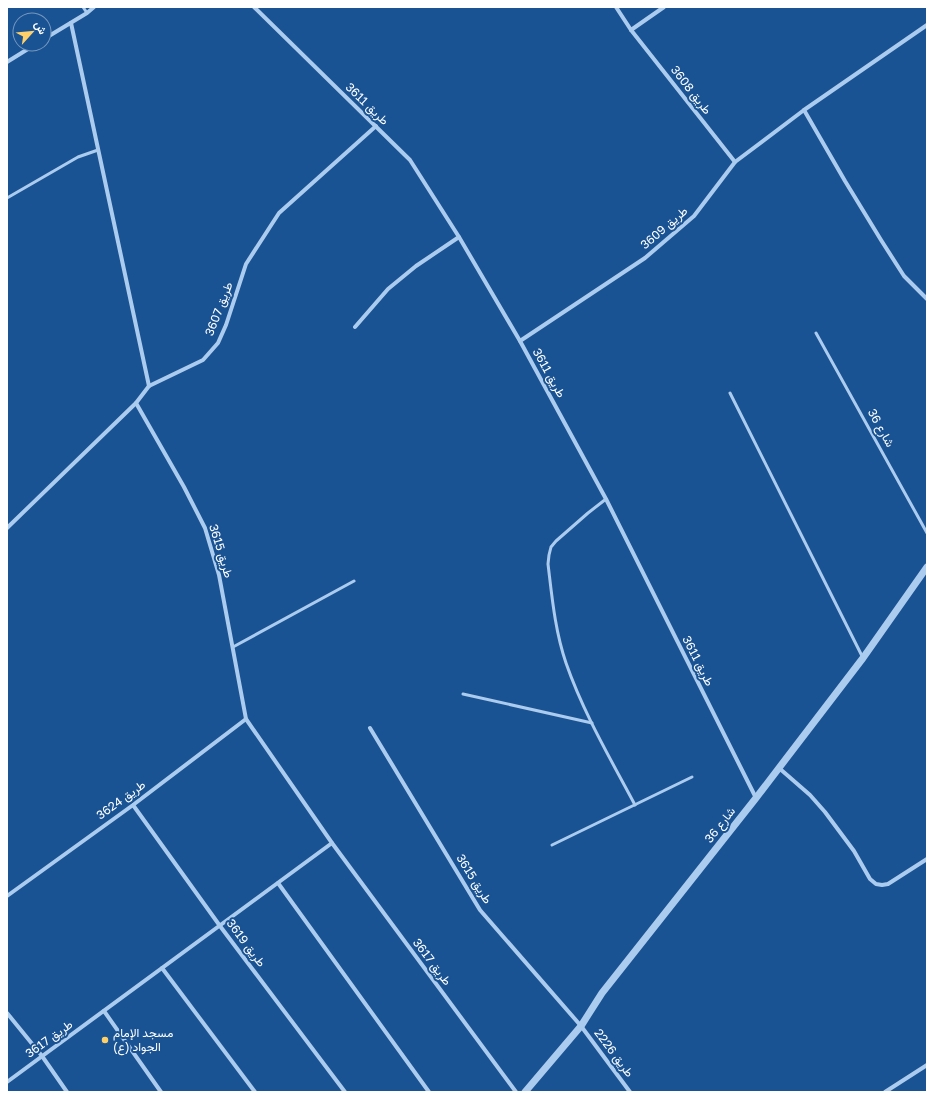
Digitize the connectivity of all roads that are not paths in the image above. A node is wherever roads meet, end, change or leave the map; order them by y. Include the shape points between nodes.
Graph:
1 (83, 7) edge
2 (94, 7) edge
3 (254, 7) edge
4 (616, 7) edge
5 (664, 7) edge
6 (87, 13) junction
7 (71, 23) junction
8 (927, 25) edge
9 (631, 30) junction
10 (52, 34) edge
11 (23, 52) edge
12 (7, 62) edge
13 (804, 110) junction
14 (376, 126) junction
15 (98, 150) junction
16 (735, 162) junction
17 (7, 198) edge
18 (459, 237) junction
19 (927, 299) edge
20 (354, 327) dead end
21 (816, 334) dead end
22 (520, 341) junction
23 (149, 386) junction
24 (730, 393) dead end
25 (136, 403) junction
26 (606, 499) junction
27 (7, 528) edge
28 (927, 533) edge
29 (927, 567) edge
30 (354, 581) dead end
31 (233, 647) junction
32 (863, 658) junction
33 (463, 694) dead end
34 (246, 719) junction
35 (592, 723) junction
36 (370, 728) dead end
37 (779, 768) junction
38 (692, 777) dead end
39 (756, 798) junction
40 (132, 805) junction
41 (635, 805) junction
42 (332, 843) junction
43 (552, 845) dead end
44 (927, 859) edge
45 (278, 883) junction
46 (7, 896) edge
47 (220, 926) junction
48 (162, 968) junction
49 (104, 1011) junction
50 (7, 1013) edge
51 (581, 1026) junction
52 (42, 1056) junction
53 (927, 1065) edge
54 (7, 1082) edge
55 (67, 1092) edge
56 (161, 1092) edge
57 (255, 1092) edge
58 (345, 1092) edge
59 (429, 1092) edge
60 (516, 1092) edge
61 (524, 1092) edge
62 (630, 1092) edge
63 (885, 1092) edge

1 - 6 lane
2 - 6 street
3 - 14 street, طريق 3611
4 - 9 street, طريق 3608
5 - 9 street
6 - 7 street
7 - 10 street
7 - 15 street
8 - 13 street, طريق 3609
9 - 16 street, طريق 3608
11 - 12 street
13 - 16 street, طريق 3609
13 - 19 street via 904,276
14 - 18 street, طريق 3611 via 410,160
14 - 23 street, طريق 3607 via 279,213 246,264 218,343 203,360
15 - 17 lane via 78,157
15 - 23 street
16 - 22 street, طريق 3609 via 694,216 645,258
18 - 20 street via 388,288
18 - 22 street, طريق 3611
21 - 28 lane, شارع 36
22 - 26 street, طريق 3611
23 - 25 street, طريق 3607
24 - 32 lane
25 - 27 street, طريق 3607
25 - 31 street, طريق 3615 via 205,528 219,575
26 - 35 lane via 556,541 551,547 548,564 556,629 577,693
26 - 39 street, طريق 3611
29 - 32 street, شارع 36
30 - 31 lane
31 - 34 street, طريق 3615
32 - 37 street, شارع 36
33 - 35 lane
34 - 40 street, طريق 3624
34 - 42 street, طريق 3617
35 - 41 lane
36 - 51 street, طريق 3615 via 480,910
37 - 39 street, شارع 36
37 - 44 street via 825,812 854,852 870,880 876,884 888,884
38 - 41 lane
39 - 51 street, شارع 36 via 602,993
40 - 46 street, طريق 3624
40 - 47 street, طريق 3619
41 - 43 lane
42 - 45 street, طريق 3617
42 - 60 street, طريق 3617
45 - 47 street, طريق 3617
45 - 59 street
47 - 48 street, طريق 3617
47 - 58 street, طريق 3619
48 - 49 street, طريق 3617
48 - 57 street
49 - 52 street, طريق 3617
49 - 56 street
50 - 52 street
51 - 61 street, شارع 36
51 - 62 street, طريق 2226
52 - 54 street, طريق 3617
52 - 55 street
53 - 63 street

